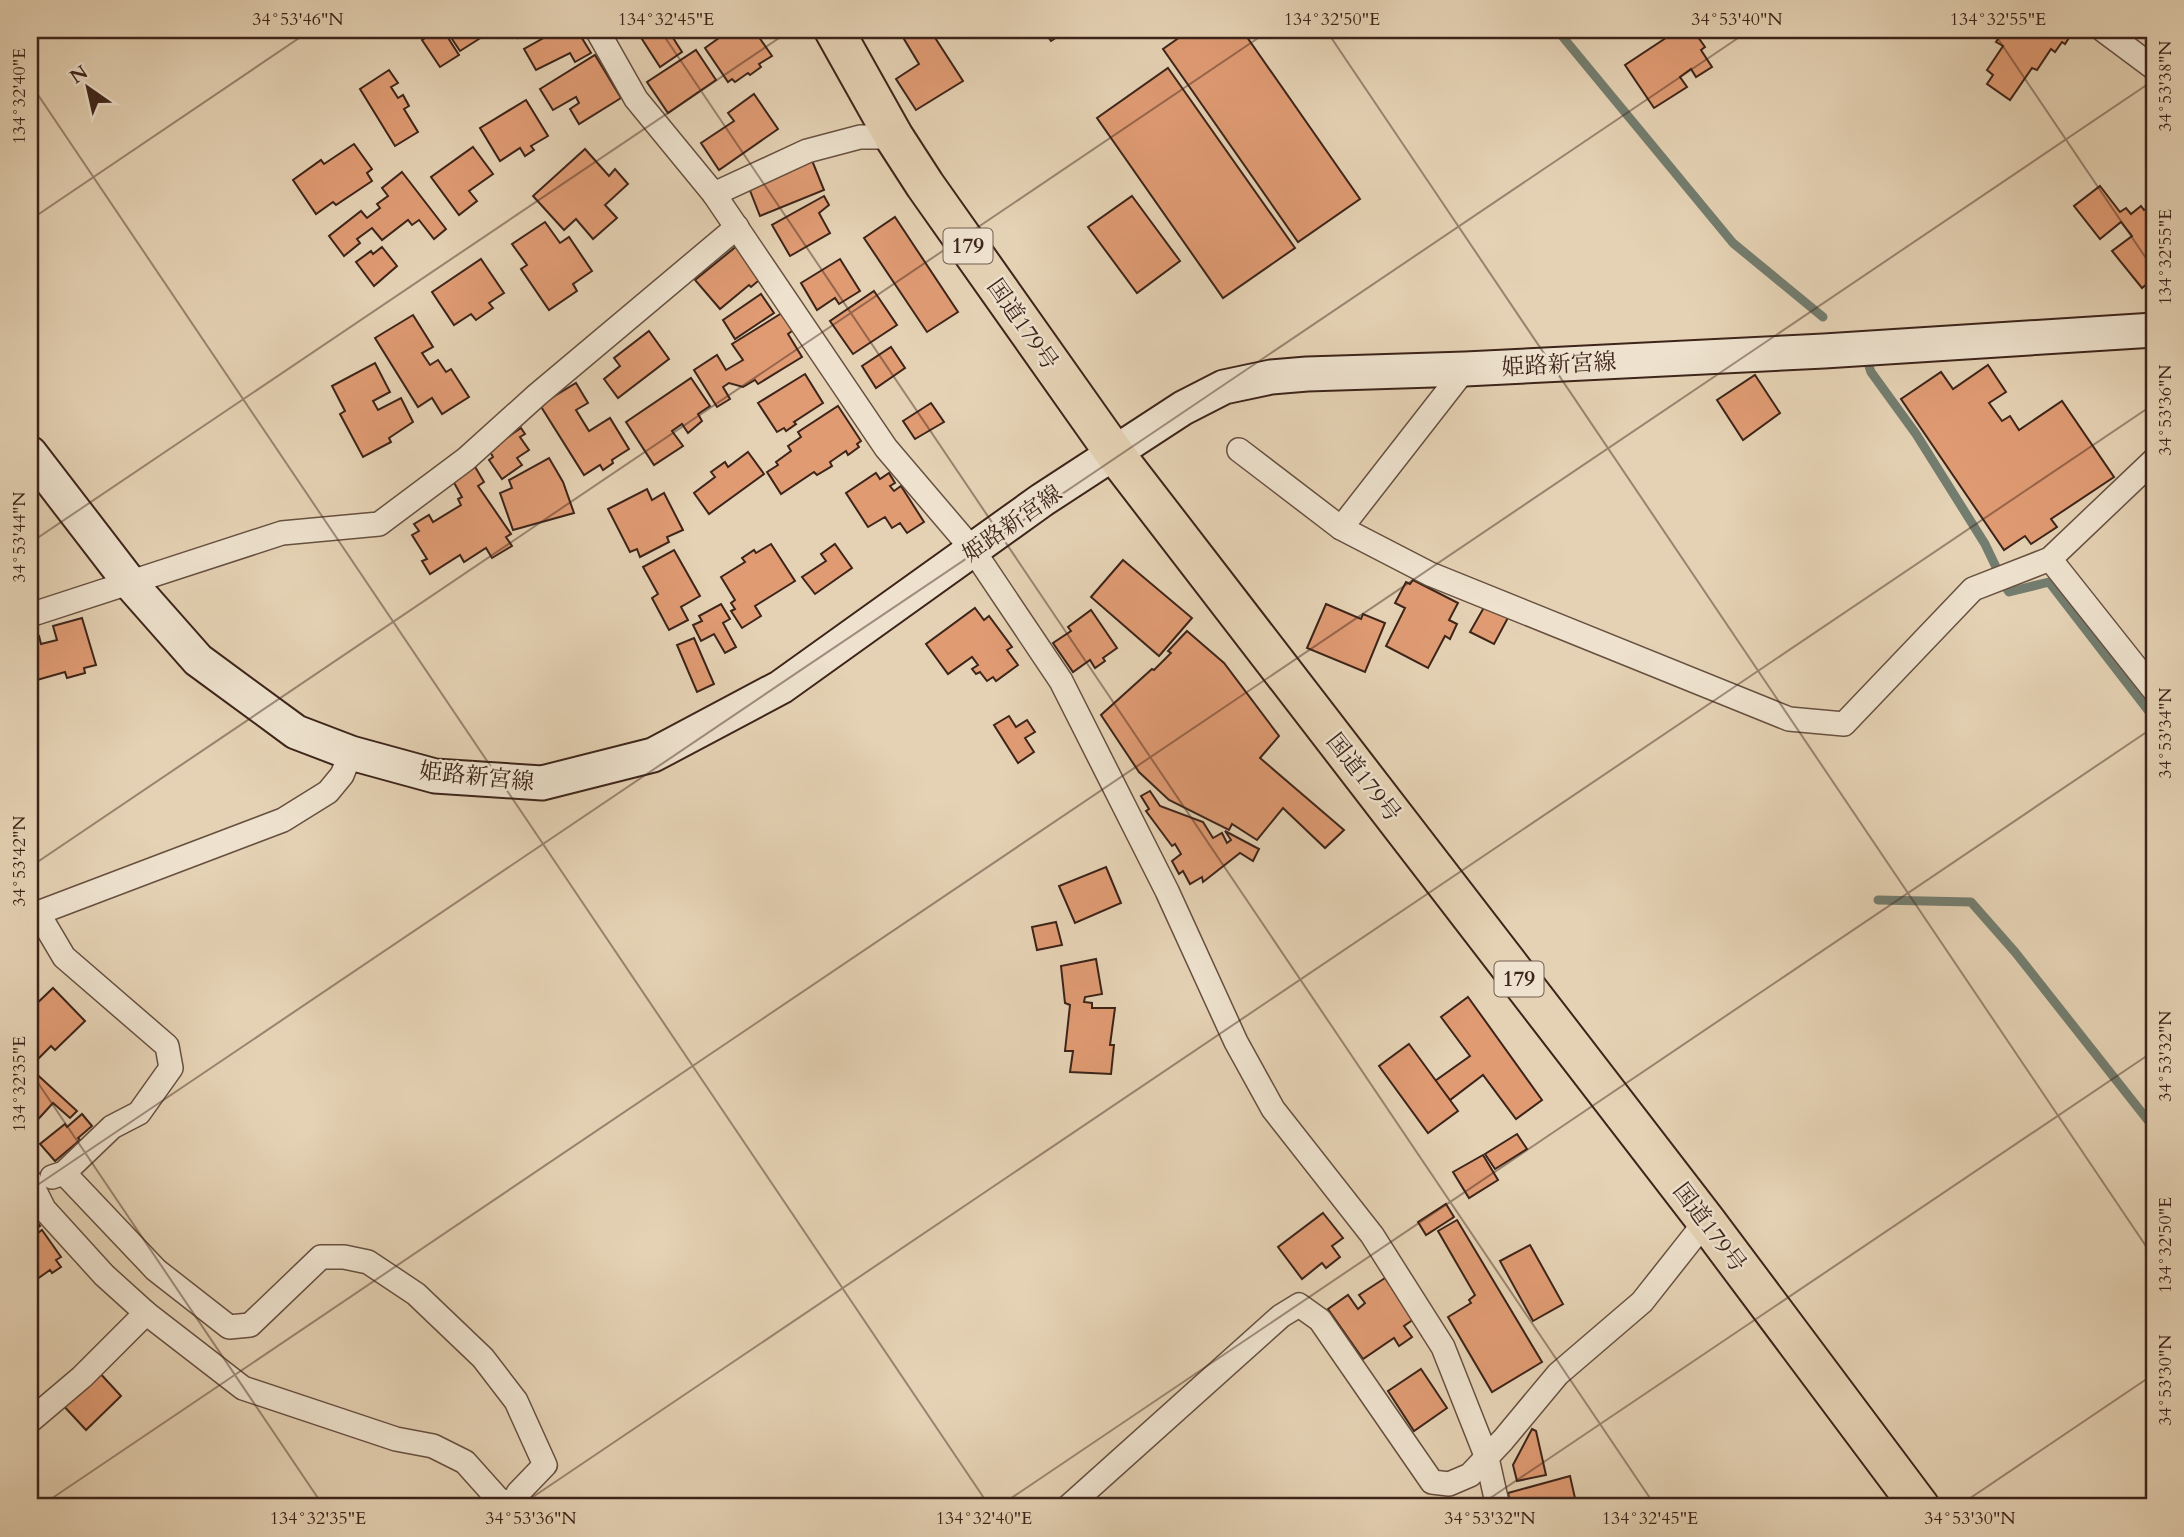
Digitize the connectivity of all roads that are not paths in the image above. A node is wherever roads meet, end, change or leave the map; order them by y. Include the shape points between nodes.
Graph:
1 (597, 30) edge
2 (834, 30) edge
3 (2103, 30) edge
4 (2154, 68) edge
5 (894, 138) junction
6 (714, 194) junction
7 (737, 227) junction
8 (2154, 330) edge
9 (1465, 369) junction
10 (1239, 450) dead end
11 (30, 453) edge
12 (1115, 454) junction
13 (2154, 460) edge
14 (1341, 528) junction
15 (973, 550) junction
16 (2050, 559) junction
17 (130, 583) junction
18 (30, 615) edge
19 (2154, 690) edge
20 (351, 753) junction
21 (34, 914) edge
22 (64, 1173) junction
23 (31, 1183) edge
24 (1706, 1221) junction
25 (146, 1313) junction
26 (30, 1421) edge
27 (1487, 1458) junction
28 (517, 1506) edge
29 (1068, 1507) edge
30 (1498, 1507) edge
31 (1920, 1507) edge

1 - 6 street via 636,99
2 - 5 highway, 国道179号 / 179
3 - 4 street
5 - 6 street via 860,137 807,150
5 - 12 highway, 国道179号 / 179
6 - 7 street
7 - 15 street via 886,448
7 - 17 street via 466,459 379,524 282,533
8 - 9 main road, 姫路新宮線
9 - 12 main road, 姫路新宮線 via 1295,375 1224,387 1183,408
9 - 14 street
10 - 14 street
11 - 17 main road, 姫路新宮線
12 - 15 main road, 姫路新宮線
12 - 24 highway, 国道179号 / 179
13 - 16 street
14 - 16 street via 1430,574 1788,719 1844,724 1973,589
15 - 20 main road, 姫路新宮線 via 781,687 653,755 542,783 435,776
15 - 27 street via 1061,681 1273,1109 1371,1235 1443,1347
16 - 19 street
17 - 18 street
17 - 20 main road, 姫路新宮線 via 198,660 296,732
20 - 21 street via 328,792 283,820
21 - 22 street via 64,957 167,1046 171,1068 139,1113 112,1127
22 - 23 street
22 - 28 street via 156,1270 229,1327 250,1325 321,1257 368,1262 416,1294 483,1358 516,1401 545,1465 518,1493
23 - 25 street via 44,1209
24 - 27 street via 1642,1302 1558,1374
24 - 31 highway, 国道179号 / 179
25 - 26 street
25 - 28 street via 243,1388 396,1439 433,1446 465,1462 499,1500
27 - 29 street via 1470,1475 1449,1484 1432,1482 1320,1320 1299,1305 1281,1316
27 - 30 street

